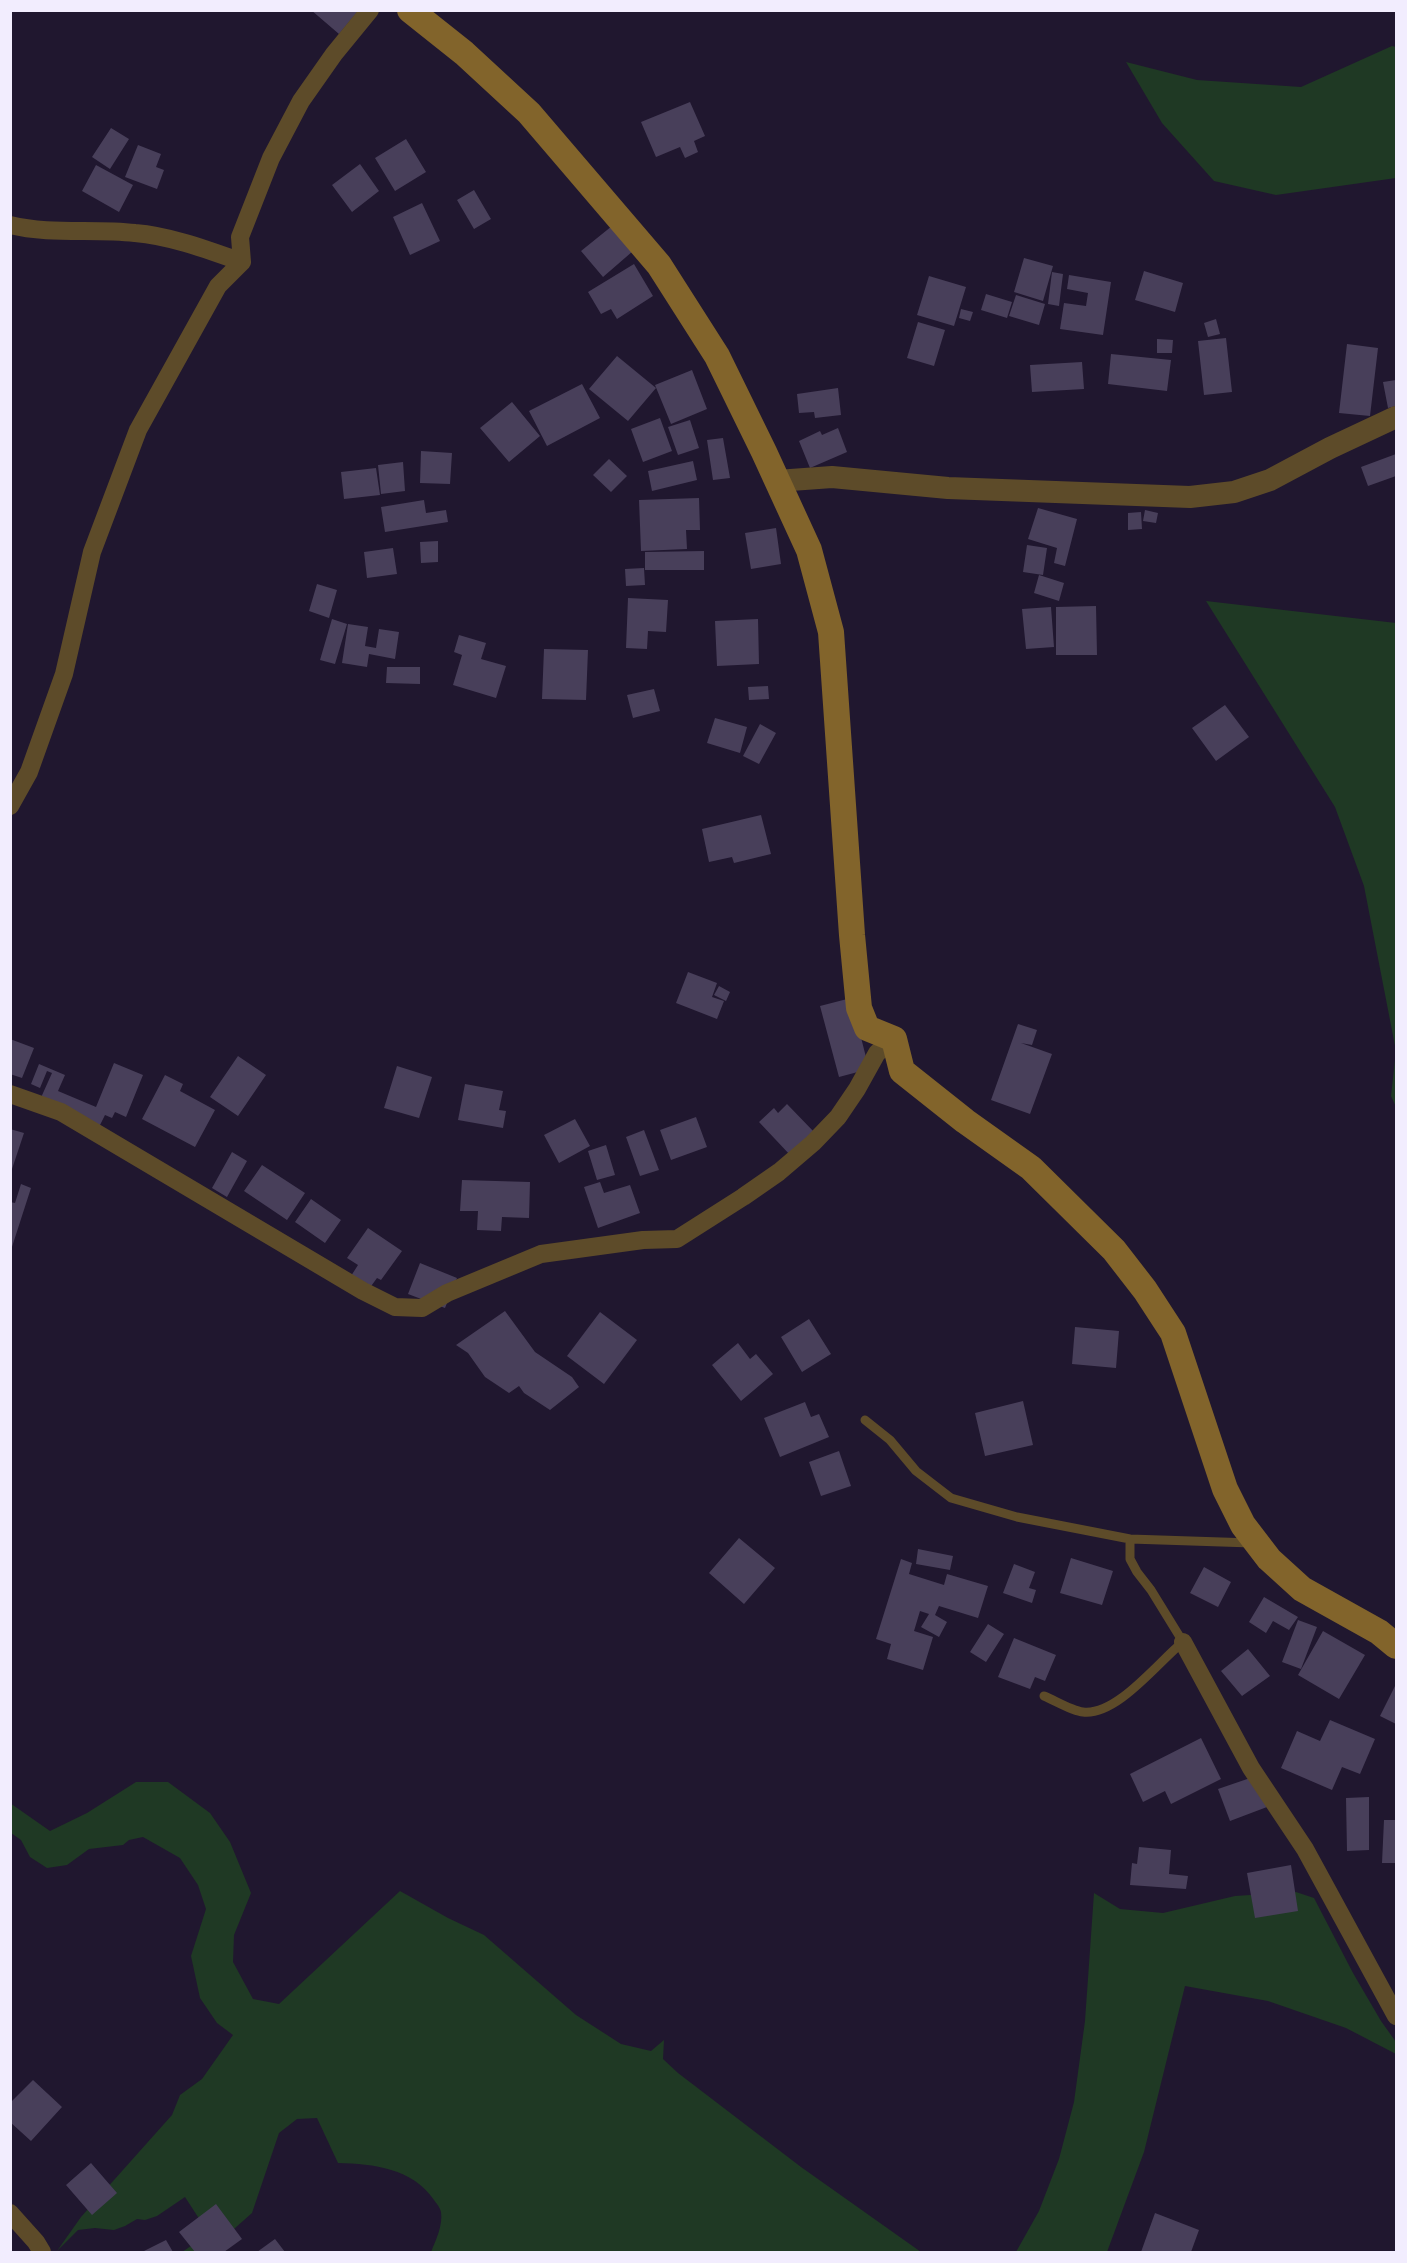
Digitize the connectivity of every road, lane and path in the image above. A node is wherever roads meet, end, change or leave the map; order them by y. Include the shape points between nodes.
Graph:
1 (370, 10) edge
2 (410, 10) edge
3 (10, 225) edge
4 (242, 262) junction
5 (1396, 417) edge
6 (777, 481) junction
7 (10, 806) edge
8 (894, 1039) junction
9 (10, 1094) edge
10 (864, 1420) dead end
11 (1130, 1539) junction
12 (1257, 1543) junction
13 (1183, 1642) junction
14 (1396, 1646) edge
15 (1044, 1696) dead end
16 (1396, 2016) edge
17 (10, 2213) edge
18 (42, 2253) edge

1 - 4 street via 301,101 271,158 240,237
2 - 6 main road via 529,113 659,265 717,356
3 - 4 street via 136,233
4 - 7 street via 218,286 138,430 92,552 64,674 29,772
5 - 6 street via 1270,480 1234,492 1190,497 948,488 832,477
6 - 8 main road via 809,549 831,632 859,1008 867,1028
8 - 9 street via 877,1053 838,1117 813,1143 779,1172 677,1239 541,1254 447,1293 422,1308 395,1307 363,1291 61,1112
8 - 12 main road via 902,1071 1031,1168 1114,1250 1145,1290 1173,1333 1225,1490
10 - 11 lane via 891,1440 916,1471 951,1498 1017,1517
11 - 12 lane
11 - 13 lane via 1134,1565
12 - 14 main road via 1302,1589
13 - 15 lane via 1107,1708 1083,1712
13 - 16 street via 1251,1768 1305,1849
17 - 18 street

